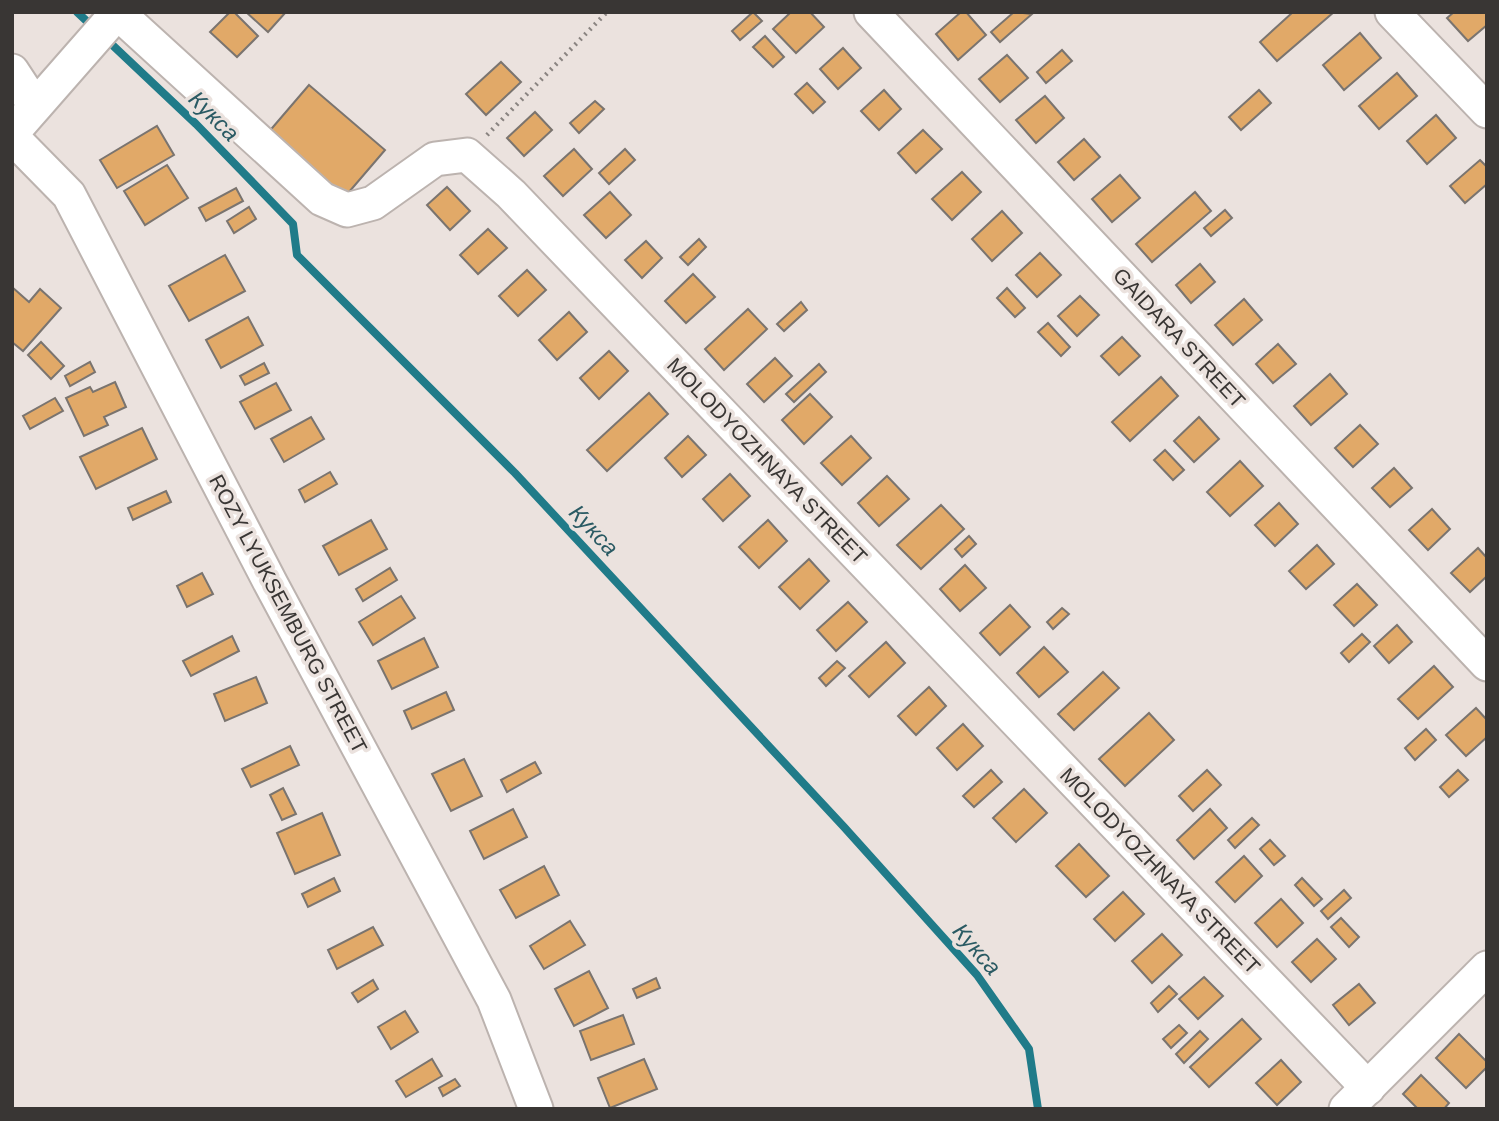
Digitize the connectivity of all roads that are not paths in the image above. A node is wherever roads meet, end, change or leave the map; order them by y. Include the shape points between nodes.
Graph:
1 (870, 12) edge
2 (1392, 12) edge
3 (107, 26) edge
4 (12, 71) edge
5 (35, 106) junction
6 (1487, 111) edge
7 (12, 135) edge
8 (1487, 664) edge
9 (1487, 968) edge
10 (1357, 1098) edge
11 (536, 1109) edge

1 - 8 street, GAIDARA STREET
2 - 6 street
3 - 5 street
3 - 10 street, MOLODYOZHNAYA STREET via 322,199 347,210 373,203 436,159 467,155 511,194
4 - 5 street
5 - 7 street
7 - 11 street, ROZY LYUKSEMBURG STREET via 69,195 494,1000
9 - 10 street

